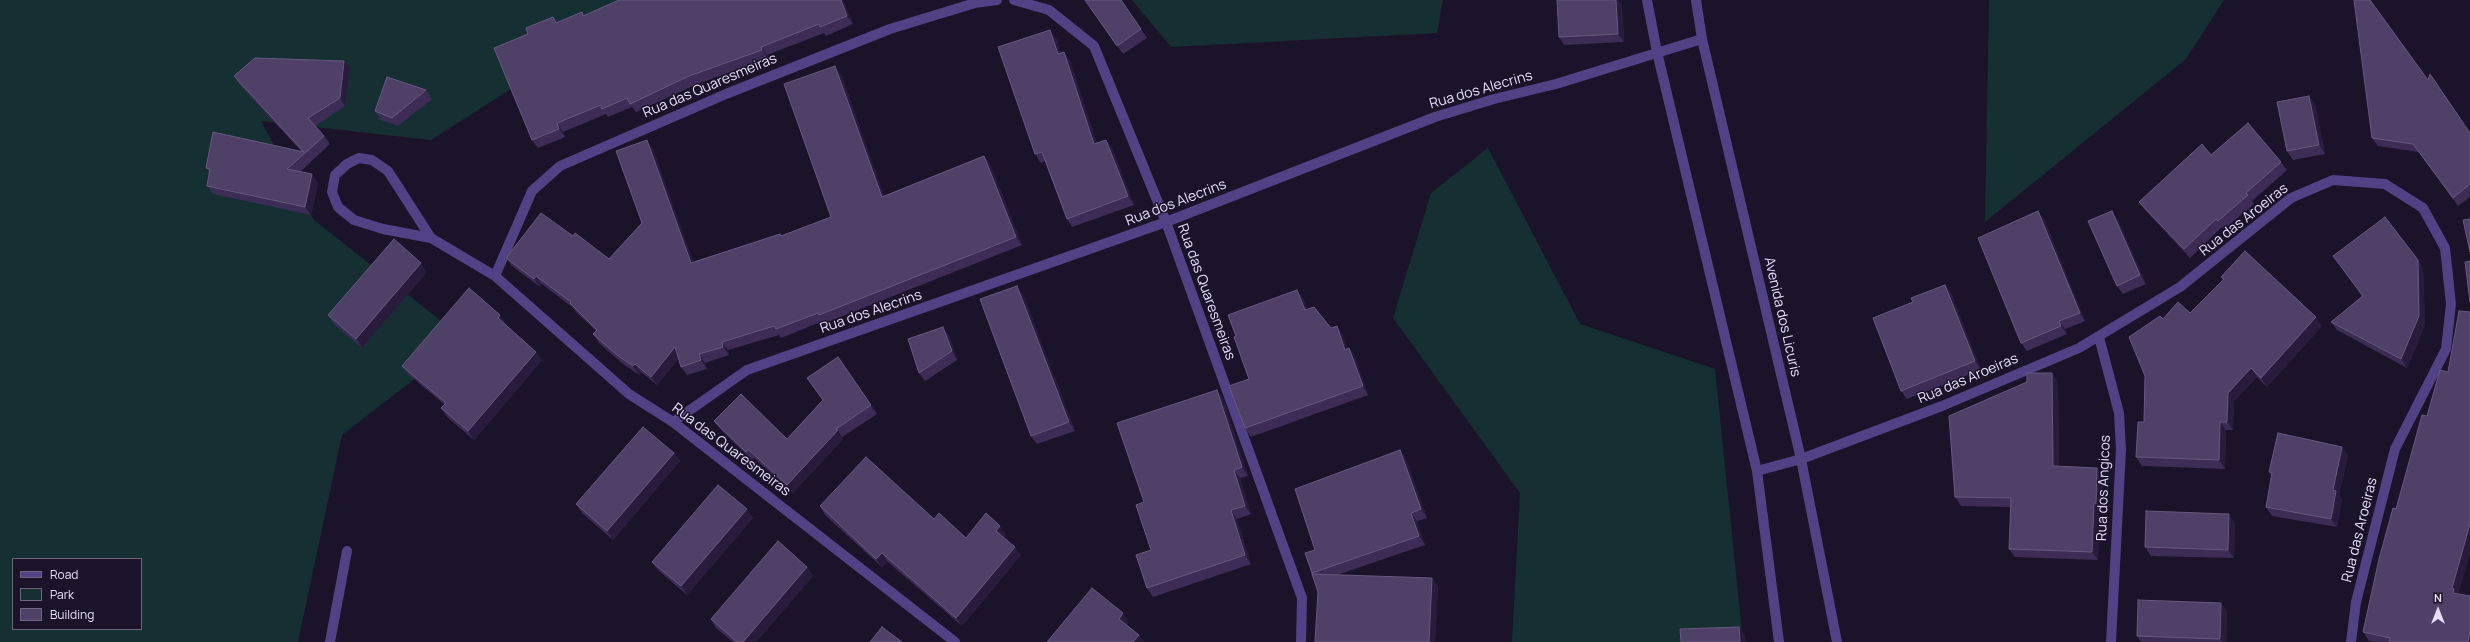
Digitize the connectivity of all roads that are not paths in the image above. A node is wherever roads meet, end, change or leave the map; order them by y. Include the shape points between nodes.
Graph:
1 (997, 0) edge
2 (1014, 0) edge
3 (1647, 0) edge
4 (1696, 0) edge
5 (1702, 39) junction
6 (1657, 52) junction
7 (1166, 222) junction
8 (431, 238) junction
9 (495, 276) junction
10 (2099, 336) junction
11 (673, 422) junction
12 (1801, 459) junction
13 (1757, 472) junction
14 (347, 551) dead end
15 (330, 642) edge
16 (955, 642) edge
17 (1301, 642) edge
18 (1779, 642) edge
19 (1837, 642) edge
20 (2111, 642) edge
21 (2351, 642) edge

1 - 9 street, Rua das Quaresmeiras via 975,3 890,29 726,94 560,166 532,191
2 - 7 street, Rua das Quaresmeiras via 1049,10 1094,46
3 - 6 street
4 - 5 street, Avenida dos Licuris
5 - 6 street, Rua dos Alecrins
5 - 12 street, Avenida dos Licuris
6 - 7 street, Rua dos Alecrins via 1556,84 1435,117
6 - 13 street
7 - 11 street, Rua dos Alecrins via 747,370
7 - 17 street, Rua das Quaresmeiras via 1302,598
8 - 8 street, Rua das Quaresmeiras via 388,171 372,160 359,158 347,164 335,176 332,192 338,206 354,220 383,229
8 - 9 street, Rua das Quaresmeiras
9 - 11 street, Rua das Quaresmeiras via 629,394
10 - 12 street, Rua das Aroeiras via 2079,348 1942,406
10 - 20 street, Rua dos Angicos via 2119,413 2121,449
10 - 21 street, Rua das Aroeiras via 2180,287 2291,198 2333,180 2385,184 2423,208 2445,248 2452,304 2446,349 2395,449 2356,602
11 - 16 street, Rua das Quaresmeiras
12 - 13 street, Rua das Aroeiras
12 - 19 street, Avenida dos Licuris
13 - 18 street
14 - 15 street

